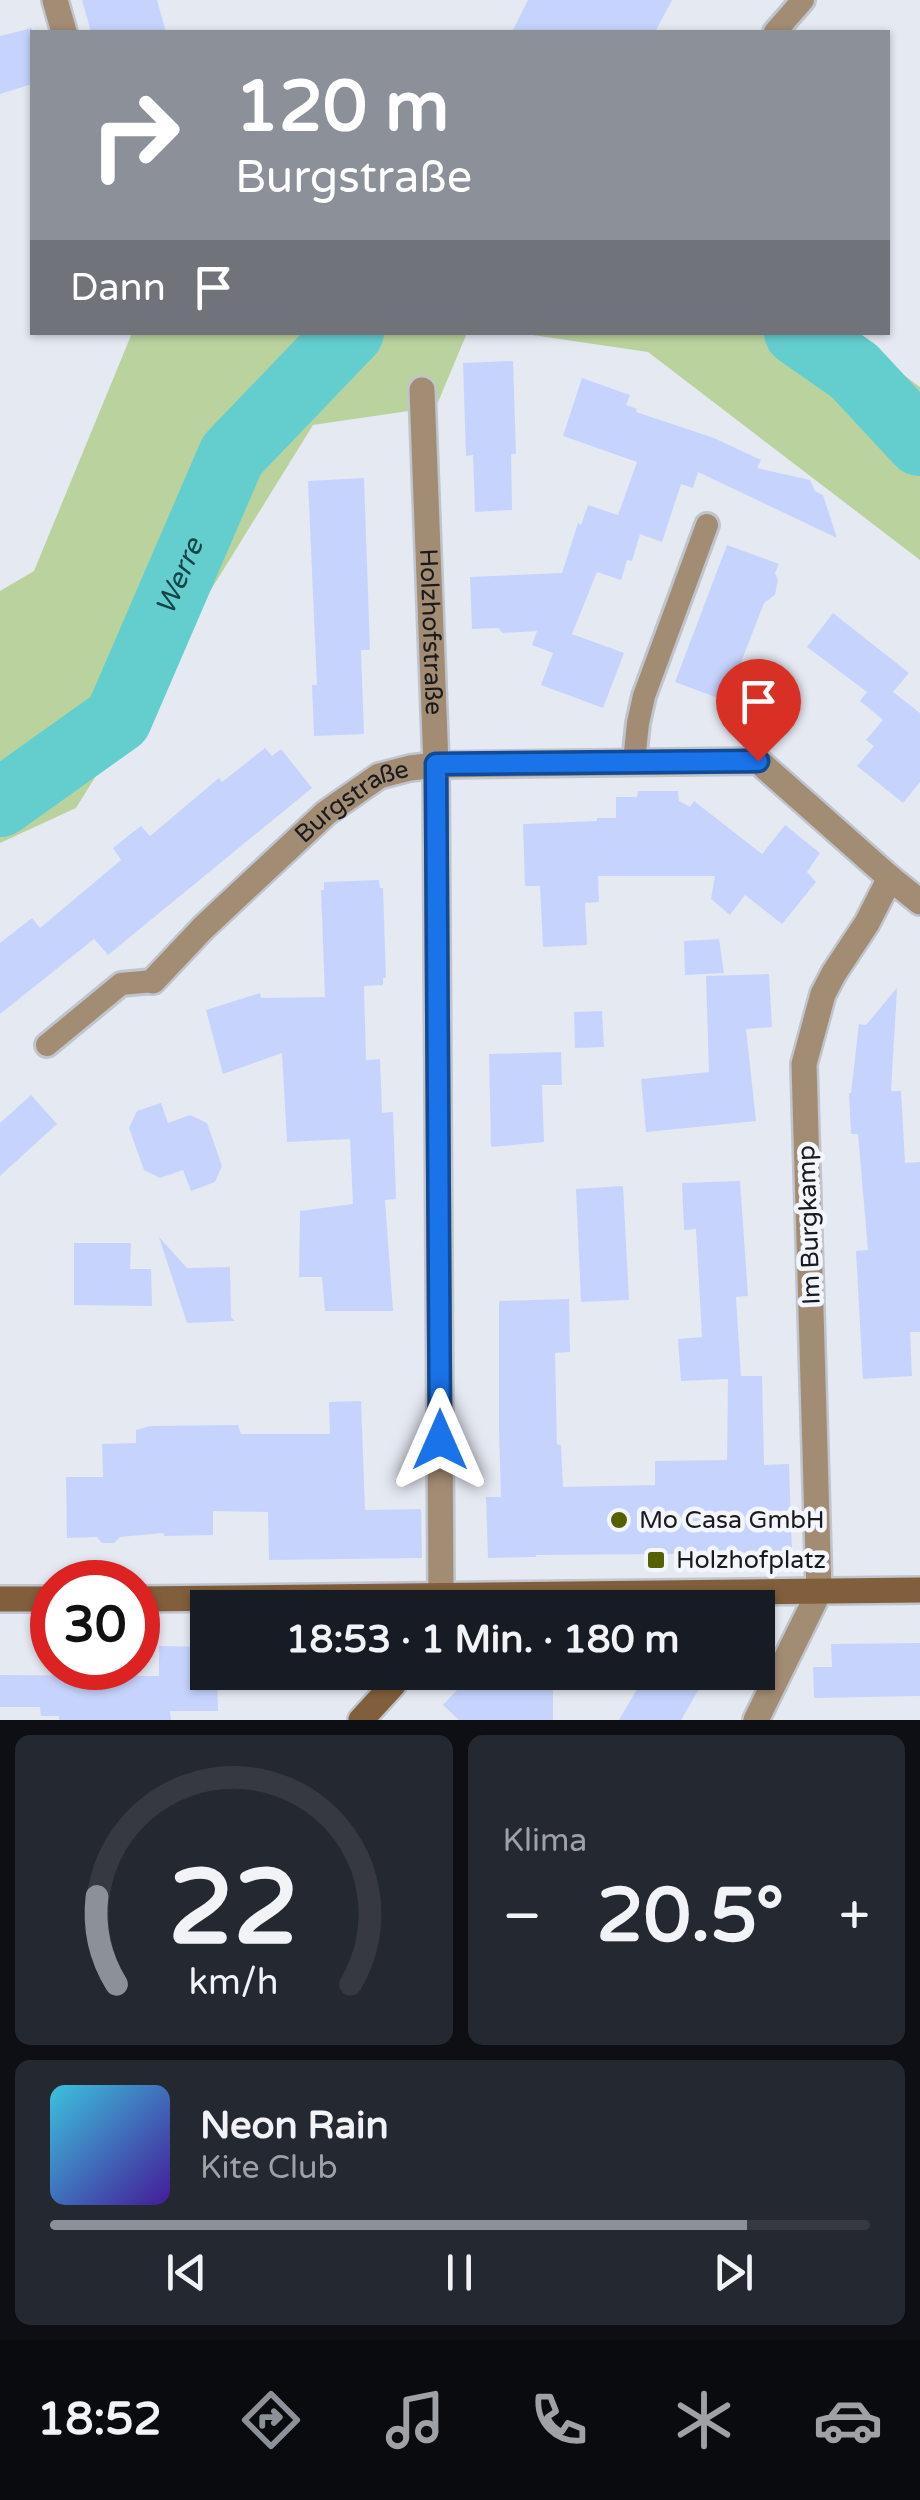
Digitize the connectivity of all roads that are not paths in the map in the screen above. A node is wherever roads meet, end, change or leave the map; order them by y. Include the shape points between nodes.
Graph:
1 (56, 0) edge
2 (802, 0) edge
3 (64, 30) edge
4 (777, 30) edge
5 (422, 390) dead end
6 (707, 525) dead end
7 (634, 762) junction
8 (436, 764) junction
9 (890, 878) junction
10 (920, 902) edge
11 (153, 981) joint
12 (47, 1045) dead end
13 (438, 1590) edge
14 (920, 1590) edge
15 (819, 1592) junction
16 (775, 1593) edge
17 (30, 1599) edge
18 (160, 1599) edge
19 (0, 1600) edge
20 (190, 1600) edge
21 (388, 1690) edge
22 (361, 1720) edge
23 (756, 1720) edge

1 - 3 street
2 - 4 lane
5 - 8 street, Holzhofstraße
6 - 7 lane via 644,696
7 - 8 street, Burgstraße
7 - 9 street, Burgstraße via 758,761
8 - 11 street, Burgstraße via 379,776 326,813
8 - 13 street, Holzhofstraße
9 - 10 street, Burgstraße
9 - 15 street, Im Burgkamp via 823,994 804,1064
11 - 12 lane via 122,984
14 - 15 street
15 - 16 street
15 - 23 street
17 - 19 street
18 - 20 street
21 - 22 street

